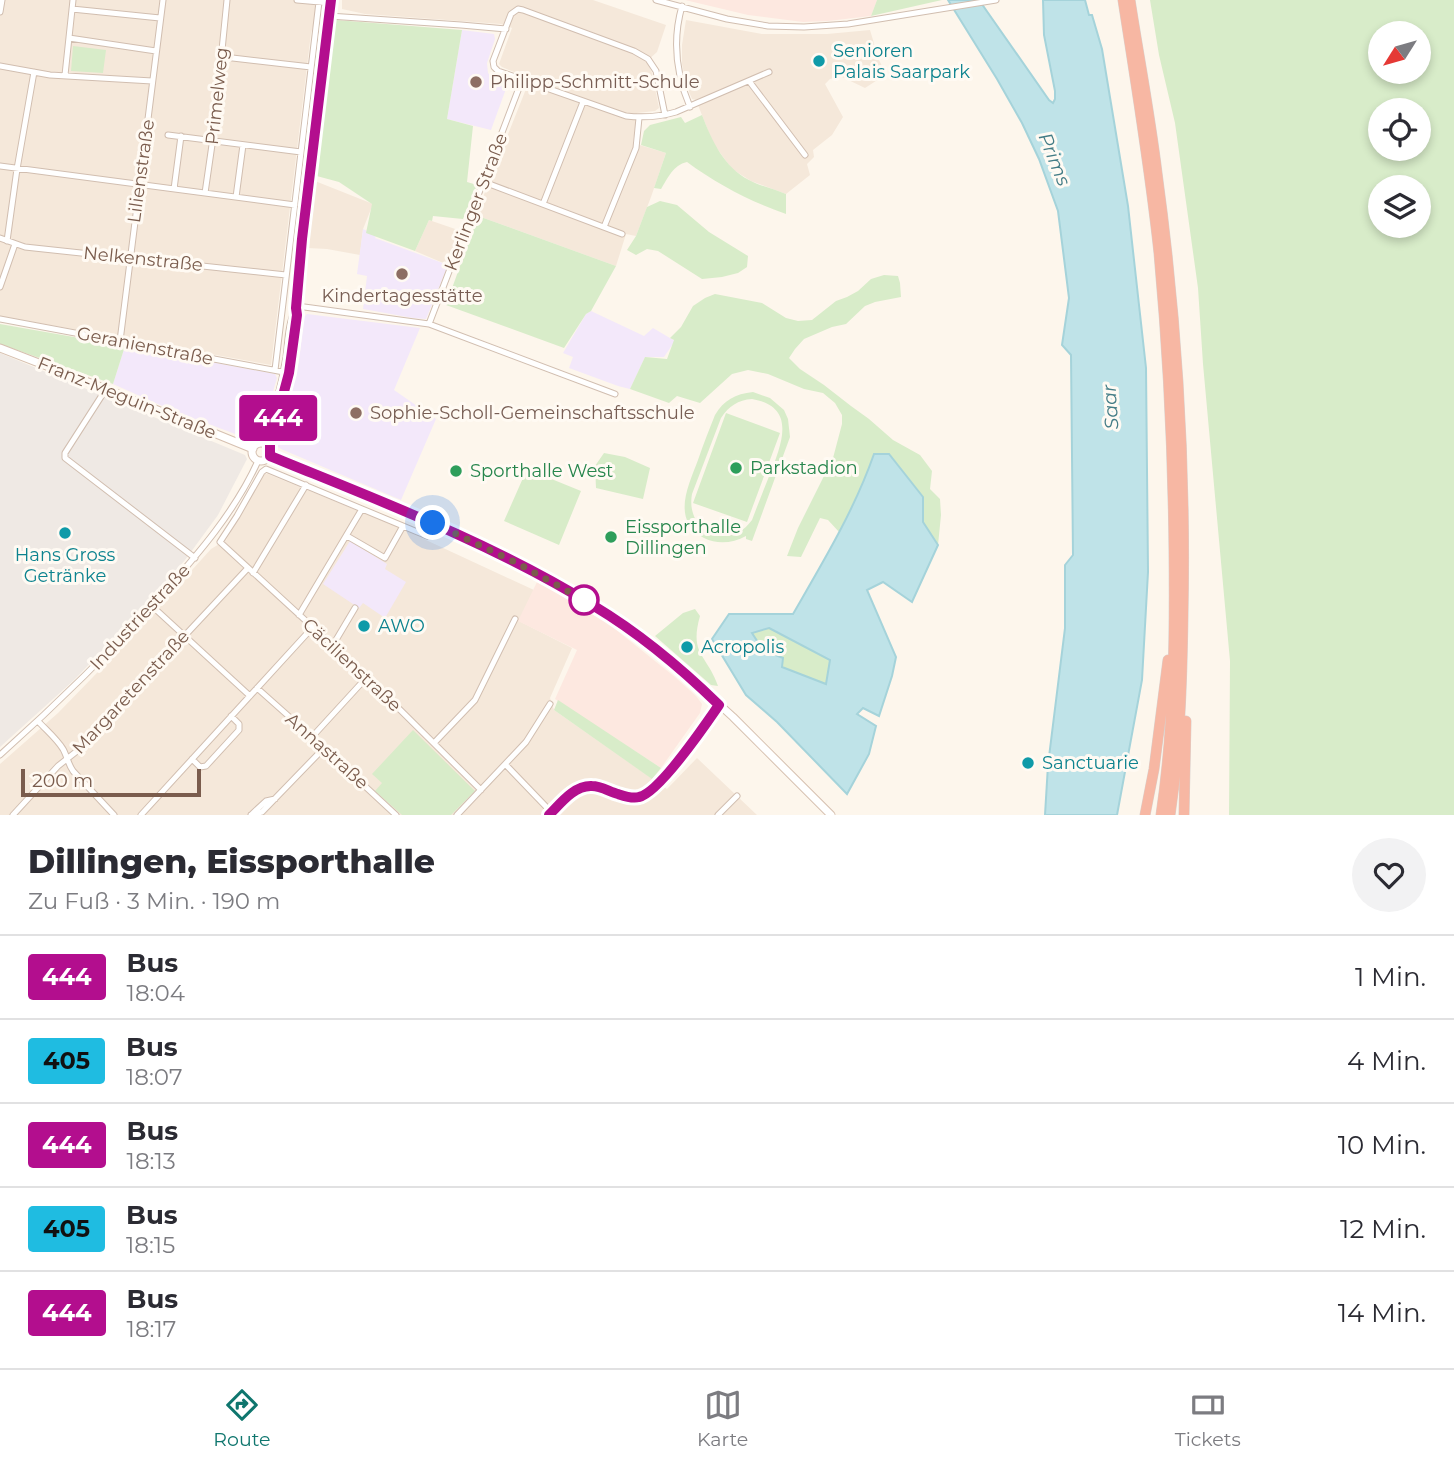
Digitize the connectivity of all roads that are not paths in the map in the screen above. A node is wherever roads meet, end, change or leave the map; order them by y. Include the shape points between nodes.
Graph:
1 (2, 0) edge
2 (73, 0) edge
3 (163, 0) edge
4 (227, 0) edge
5 (298, 0) edge
6 (656, 0) edge
7 (996, 0) edge
8 (1122, 0) edge
9 (1130, 0) edge
10 (318, 2) junction
11 (331, 2) edge
12 (682, 6) junction
13 (72, 9) junction
14 (0, 12) edge
15 (329, 16) junction
16 (160, 18) junction
17 (506, 29) junction
18 (69, 38) junction
19 (156, 51) junction
20 (224, 57) junction
21 (0, 66) edge
22 (311, 67) junction
23 (34, 72) junction
24 (769, 72) dead end
25 (65, 75) junction
26 (522, 80) junction
27 (152, 81) junction
28 (748, 81) junction
29 (583, 102) junction
30 (690, 107) junction
31 (665, 115) junction
32 (639, 118) junction
33 (168, 135) dead end
34 (181, 136) junction
35 (213, 140) junction
36 (243, 145) junction
37 (301, 152) junction
38 (805, 155) dead end
39 (0, 166) edge
40 (17, 169) junction
41 (484, 182) junction
42 (139, 185) junction
43 (174, 189) junction
44 (205, 193) junction
45 (236, 197) junction
46 (543, 204) junction
47 (295, 205) junction
48 (604, 227) junction
49 (622, 234) dead end
50 (0, 239) edge
51 (7, 242) junction
52 (15, 244) junction
53 (129, 258) junction
54 (286, 275) junction
55 (0, 287) edge
56 (296, 307) junction
57 (0, 319) edge
58 (429, 324) junction
59 (120, 341) junction
60 (0, 348) edge
61 (275, 370) junction
62 (286, 373) junction
63 (106, 389) junction
64 (615, 394) dead end
65 (253, 449) junction
66 (267, 449) junction
67 (258, 461) junction
68 (306, 485) junction
69 (362, 509) junction
70 (403, 526) junction
71 (347, 536) junction
72 (427, 536) dead end
73 (195, 558) junction
74 (250, 570) junction
75 (152, 606) junction
76 (355, 608) dead end
77 (299, 615) junction
78 (515, 619) dead end
79 (313, 628) junction
80 (1174, 629) junction
81 (184, 636) junction
82 (332, 645) junction
83 (1182, 671) junction
84 (368, 677) junction
85 (257, 688) junction
86 (250, 696) junction
87 (550, 704) dead end
88 (719, 705) junction
89 (231, 716) junction
90 (38, 721) junction
91 (312, 737) junction
92 (435, 743) junction
93 (324, 748) junction
94 (0, 755) edge
95 (67, 759) junction
96 (192, 759) junction
97 (506, 765) junction
98 (481, 790) junction
99 (737, 796) dead end
100 (552, 814) edge
101 (13, 815) edge
102 (114, 815) edge
103 (141, 815) edge
104 (251, 815) edge
105 (396, 815) edge
106 (457, 815) edge
107 (718, 815) edge
108 (831, 815) edge
109 (1145, 815) edge
110 (1161, 815) edge
111 (1170, 815) edge
112 (1184, 815) edge

1 - 14 street
2 - 13 street
3 - 16 street, Lilienstraße
4 - 20 street, Primelweg
5 - 10 street
6 - 12 street
7 - 12 street via 804,27 768,26
8 - 80 highway via 1148,164 1165,328
9 - 83 highway via 1158,175 1174,327 1184,509
10 - 11 street
10 - 22 street
11 - 15 street
12 - 30 street via 676,50
13 - 16 street
13 - 18 street
15 - 17 street
15 - 56 street
16 - 19 street, Lilienstraße
17 - 26 street via 494,66
17 - 31 street via 518,9 643,55 656,71
18 - 19 street
18 - 25 street
19 - 27 street, Lilienstraße
20 - 22 street
20 - 35 street, Primelweg
21 - 23 street
22 - 37 street
23 - 25 street
23 - 40 street
24 - 28 street
25 - 27 street
26 - 29 street
26 - 41 street, Kerlinger Straße
27 - 42 street, Lilienstraße
28 - 30 street
28 - 38 street
29 - 32 street
29 - 46 street
30 - 31 street
31 - 32 street
32 - 48 street via 636,148
33 - 34 street
34 - 35 street
34 - 43 street
35 - 36 street
35 - 44 street, Primelweg
36 - 37 street
36 - 45 street
37 - 47 street
39 - 40 street
40 - 42 street
40 - 51 street
41 - 46 street
41 - 58 street, Kerlinger Straße
42 - 43 street
42 - 53 street, Lilienstraße
43 - 44 street
44 - 45 street
45 - 47 street
46 - 48 street
47 - 54 street
48 - 49 street
50 - 51 street, Nelkenstraße
51 - 52 street, Nelkenstraße
52 - 53 street, Nelkenstraße
52 - 55 street
53 - 54 street, Nelkenstraße
53 - 59 street, Lilienstraße
54 - 61 street
56 - 58 street
56 - 62 street via 290,323
57 - 59 street, Geranienstraße
58 - 64 street
59 - 61 street, Geranienstraße
60 - 63 street, Franz-Meguin-Straße
61 - 62 street, Geranienstraße
62 - 66 street
63 - 65 street, Franz-Meguin-Straße
63 - 73 street via 65,458
65 - 66 street via 256,445
65 - 67 street
66 - 67 street via 264,461
66 - 88 street via 555,582 640,638
67 - 73 street, Industriestraße
68 - 69 street
68 - 74 street, Margaretenstraße
68 - 74 street, Cäcilienstraße via 265,469 220,542
69 - 70 street
69 - 71 street
70 - 71 street via 385,558
70 - 72 street
71 - 77 street
73 - 75 street, Industriestraße
74 - 77 street, Cäcilienstraße
74 - 81 street, Margaretenstraße
75 - 81 street
75 - 90 street, Industriestraße
76 - 82 street
77 - 79 street, Cäcilienstraße
78 - 92 street via 475,701
79 - 82 street, Cäcilienstraße
79 - 85 street
80 - 109 highway
80 - 110 highway via 1169,755
81 - 86 street
81 - 95 street, Margaretenstraße
82 - 84 street, Cäcilienstraße
83 - 111 highway
83 - 112 highway
84 - 91 street
84 - 92 street, Cäcilienstraße
85 - 86 street
85 - 91 street, Annastraße
86 - 89 street
87 - 97 street
88 - 100 street via 644,795 631,798 586,787 575,791
88 - 108 street
89 - 96 street
89 - 96 street via 239,730 205,766
90 - 94 street, Industriestraße
90 - 95 street
91 - 93 street, Annastraße
92 - 98 street, Cäcilienstraße
93 - 104 street via 275,799
93 - 105 street, Annastraße
95 - 101 street, Margaretenstraße
95 - 102 street
96 - 103 street
97 - 98 street
97 - 100 street
98 - 106 street
99 - 107 street

